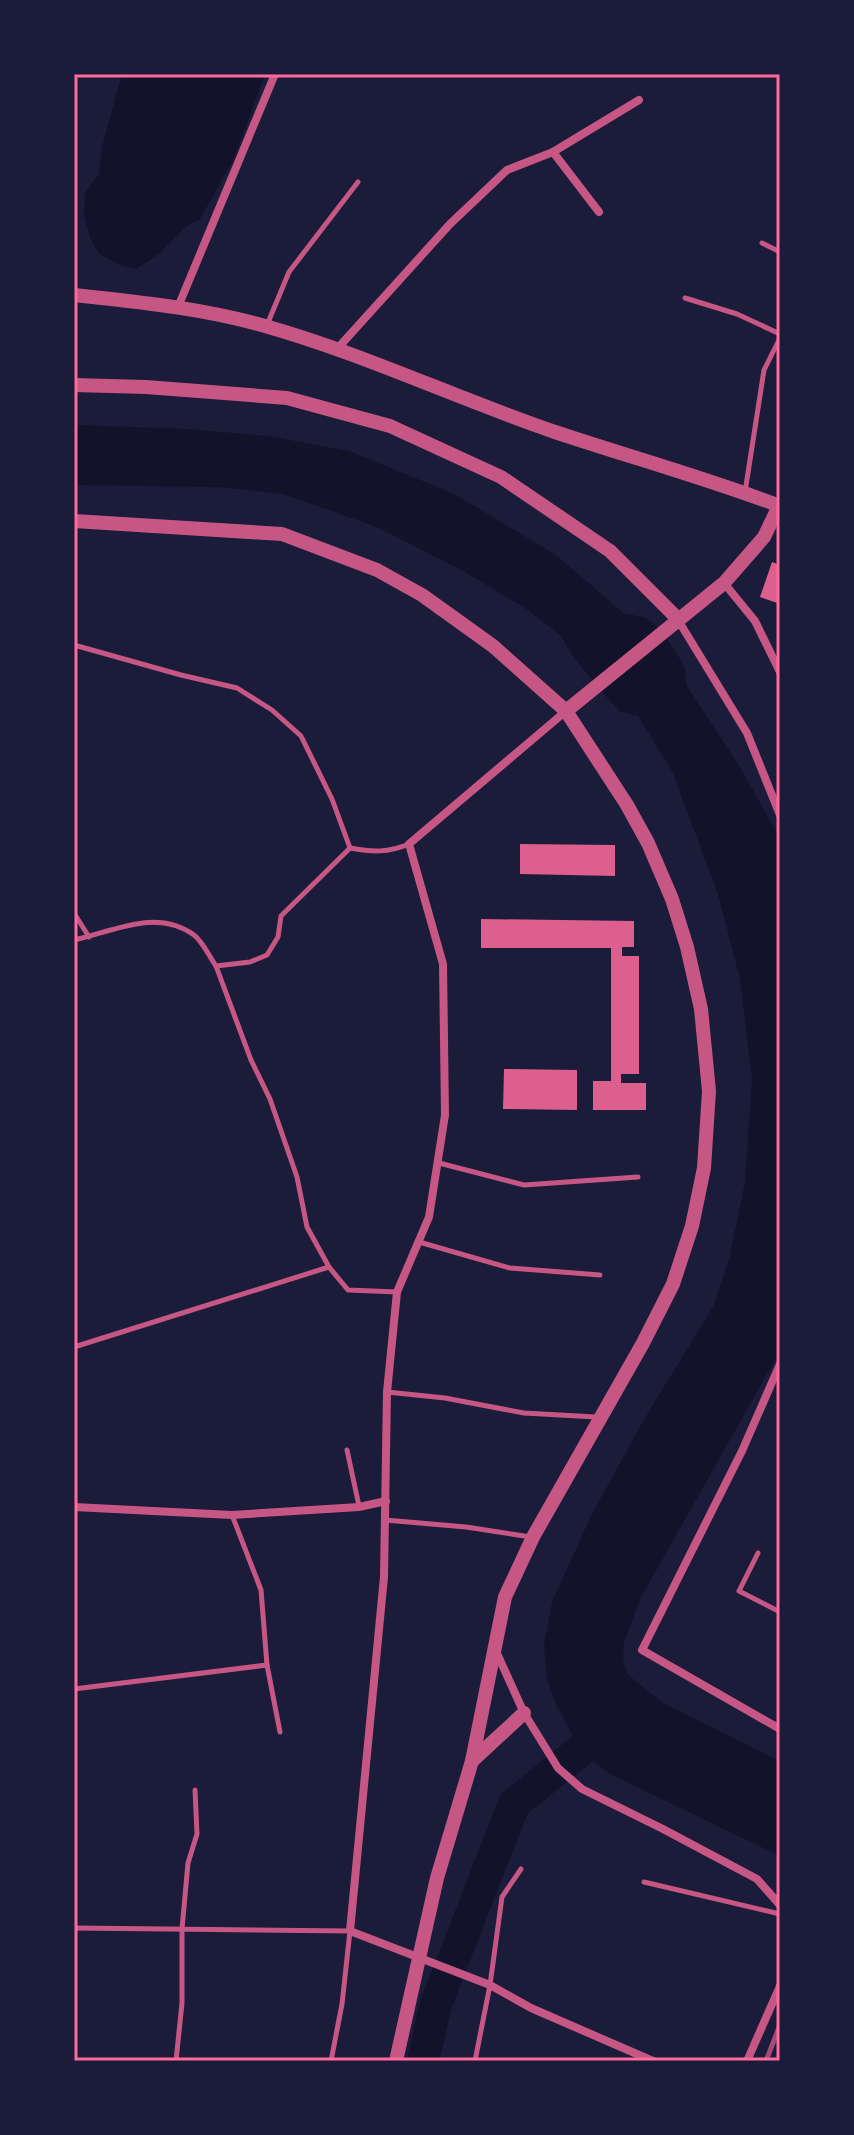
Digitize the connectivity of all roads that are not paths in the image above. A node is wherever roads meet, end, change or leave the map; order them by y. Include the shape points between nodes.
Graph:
1 (275, 74) edge
2 (639, 100) dead end
3 (553, 152) junction
4 (358, 182) dead end
5 (599, 212) dead end
6 (762, 243) dead end
7 (780, 252) edge
8 (74, 295) edge
9 (685, 298) dead end
10 (178, 307) junction
11 (266, 326) junction
12 (780, 336) edge
13 (336, 349) junction
14 (74, 385) edge
15 (745, 492) junction
16 (779, 506) edge
17 (74, 521) edge
18 (724, 583) junction
19 (678, 619) junction
20 (74, 645) edge
21 (780, 672) edge
22 (566, 711) junction
23 (780, 815) edge
24 (409, 844) junction
25 (350, 848) junction
26 (74, 913) edge
27 (89, 937) junction
28 (74, 940) edge
29 (216, 966) junction
30 (439, 1163) junction
31 (638, 1177) dead end
32 (418, 1242) junction
33 (329, 1267) junction
34 (600, 1275) dead end
35 (397, 1292) junction
36 (74, 1347) edge
37 (780, 1364) edge
38 (387, 1392) junction
39 (600, 1417) junction
40 (347, 1450) dead end
41 (386, 1501) junction
42 (74, 1507) edge
43 (359, 1507) junction
44 (232, 1515) junction
45 (385, 1520) junction
46 (533, 1537) junction
47 (758, 1553) dead end
48 (780, 1612) edge
49 (493, 1645) junction
50 (267, 1665) junction
51 (74, 1689) edge
52 (524, 1713) junction
53 (780, 1729) edge
54 (280, 1732) dead end
55 (472, 1761) junction
56 (195, 1790) dead end
57 (521, 1869) dead end
58 (644, 1882) dead end
59 (780, 1905) edge
60 (780, 1914) edge
61 (74, 1928) edge
62 (182, 1929) junction
63 (350, 1931) junction
64 (419, 1955) junction
65 (490, 1985) junction
66 (780, 1986) edge
67 (176, 2061) edge
68 (331, 2061) edge
69 (396, 2061) edge
70 (475, 2061) edge
71 (653, 2061) edge
72 (747, 2061) edge

1 - 10 street
2 - 3 street
3 - 5 street
3 - 13 street via 507,170
4 - 11 lane via 289,272
6 - 7 lane
8 - 10 street
9 - 12 lane via 737,314
10 - 11 street
11 - 13 street
12 - 15 lane via 764,370
13 - 15 street via 555,432
14 - 19 street via 287,398 390,426 501,477 610,551
15 - 16 street
16 - 18 street via 764,537
17 - 22 street via 282,534 377,570 493,646
18 - 19 street
18 - 21 street via 755,621
19 - 22 street
19 - 23 street via 747,733
20 - 25 lane via 237,688 272,710 301,736
22 - 24 street
22 - 39 street via 627,805 672,899 701,1009 709,1091 704,1168 678,1269
24 - 25 lane via 392,851
24 - 30 street via 443,964 445,1115
25 - 29 lane via 281,916 278,937 267,955
26 - 27 lane
27 - 28 lane
27 - 29 lane via 147,921 167,921 196,936
29 - 33 lane via 293,1164 307,1227
30 - 31 lane via 524,1185
30 - 32 street via 429,1217
32 - 34 lane via 510,1268
32 - 35 street
33 - 35 lane via 348,1290
33 - 36 lane
35 - 38 street
37 - 53 street via 642,1650
38 - 39 lane via 524,1413
38 - 41 street
39 - 46 street
40 - 43 lane
41 - 43 street
41 - 45 street
42 - 44 street
43 - 44 street
44 - 50 lane via 261,1590
45 - 46 lane
45 - 63 street
46 - 49 street via 505,1597
47 - 48 lane via 739,1591
49 - 52 street
49 - 55 street
50 - 51 lane
50 - 54 lane
52 - 55 street
52 - 59 street via 558,1768 582,1789 757,1879
55 - 64 street
56 - 62 lane via 197,1834 188,1863
57 - 65 lane via 502,1897
58 - 60 lane
61 - 62 lane
62 - 63 lane
62 - 67 lane
63 - 64 street
63 - 68 lane
64 - 65 street
64 - 69 street
65 - 70 lane
65 - 71 street
66 - 72 street

